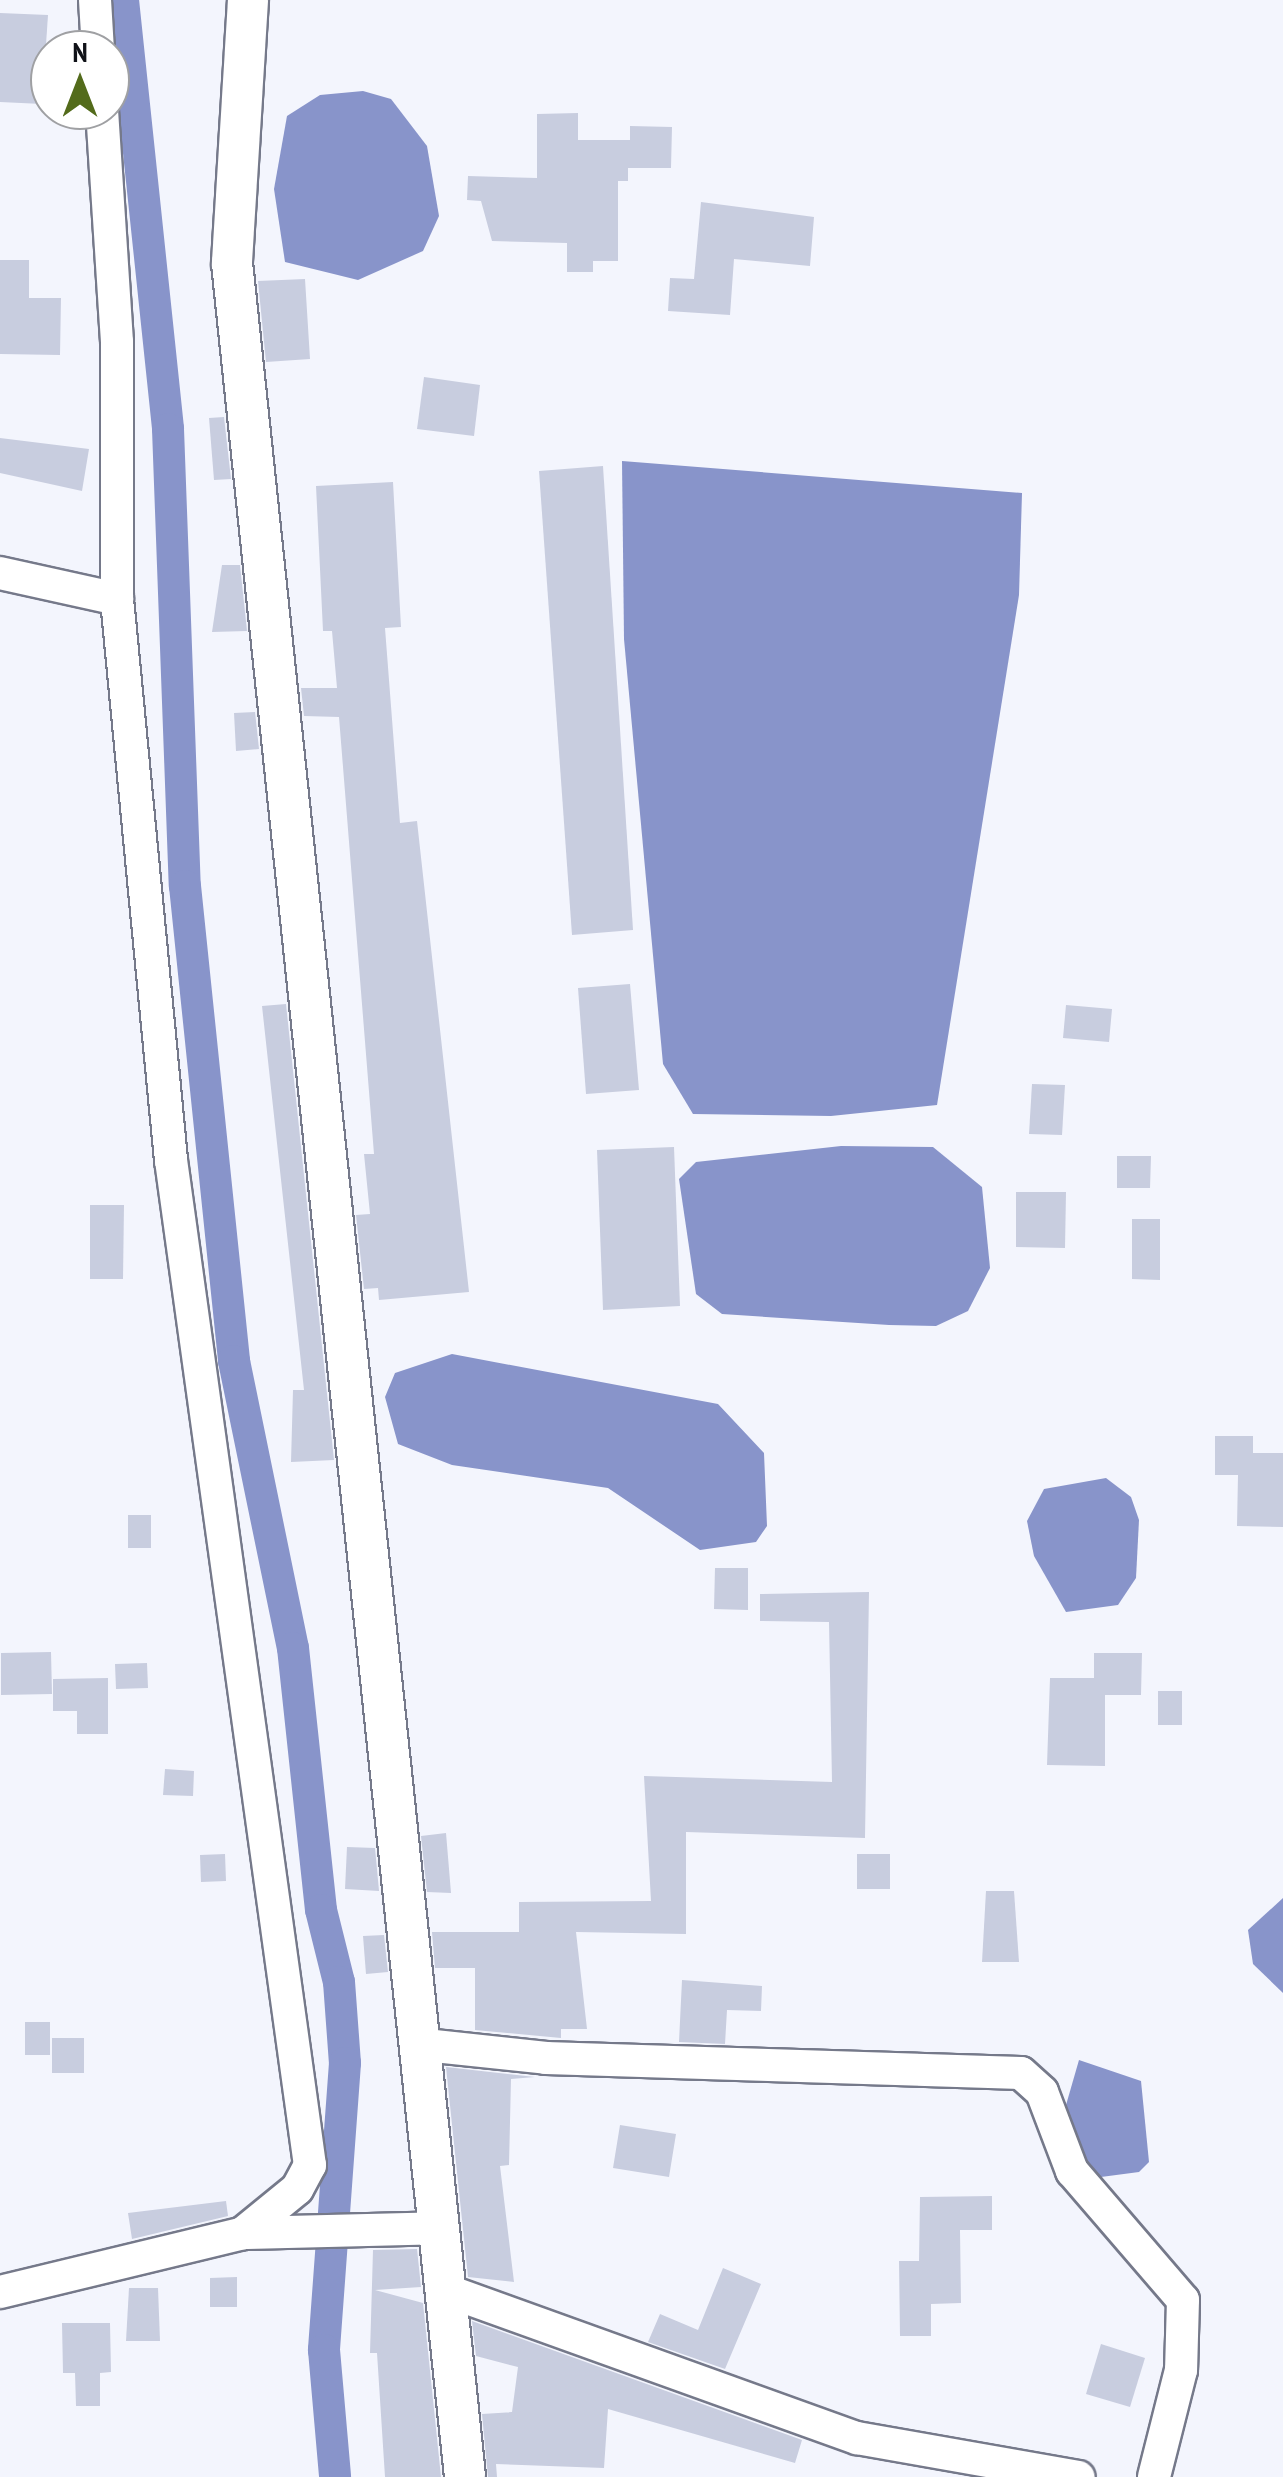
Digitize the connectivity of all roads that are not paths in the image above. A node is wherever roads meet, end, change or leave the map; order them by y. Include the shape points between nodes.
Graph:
1 (95, 0) edge
2 (248, 0) edge
3 (97, 30) edge
4 (103, 130) edge
5 (0, 573) edge
6 (117, 599) junction
7 (426, 2046) junction
8 (442, 2228) junction
9 (243, 2234) junction
10 (0, 2292) edge
11 (448, 2292) junction
12 (465, 2477) edge
13 (1079, 2477) edge
14 (1154, 2477) edge

1 - 3 street
2 - 7 street via 232,264 391,1833
4 - 6 street via 117,342
5 - 6 street
6 - 9 street via 190,1324 289,1964 310,2165 297,2189
7 - 8 street
7 - 14 street via 546,2058 1021,2073 1042,2092 1072,2171 1183,2300 1181,2370
8 - 9 street
8 - 11 street
9 - 10 street
11 - 12 street
11 - 13 street via 857,2438

